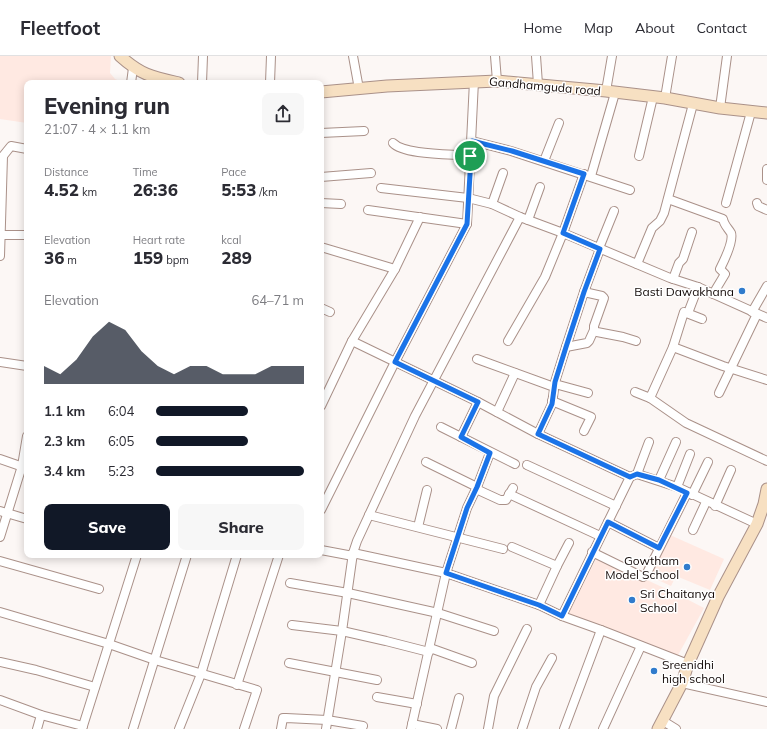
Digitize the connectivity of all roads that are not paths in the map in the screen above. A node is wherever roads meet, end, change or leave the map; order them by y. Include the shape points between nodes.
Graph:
1 (120, 56) edge
2 (203, 56) edge
3 (272, 56) edge
4 (353, 56) edge
5 (496, 56) edge
6 (536, 56) edge
7 (612, 56) edge
8 (672, 56) edge
9 (727, 56) edge
10 (133, 68) junction
11 (131, 80) edge
12 (154, 80) edge
13 (202, 80) edge
14 (270, 80) edge
15 (497, 80) junction
16 (474, 81) junction
17 (538, 84) junction
18 (359, 89) junction
19 (324, 92) edge
20 (610, 92) junction
21 (653, 97) junction
22 (665, 98) junction
23 (692, 104) junction
24 (720, 108) junction
25 (751, 112) junction
26 (767, 113) edge
27 (559, 123) dead end
28 (364, 131) dead end
29 (324, 133) edge
30 (472, 141) junction
31 (393, 142) dead end
32 (24, 148) edge
33 (470, 156) junction
34 (639, 156) dead end
35 (544, 161) junction
36 (767, 168) edge
37 (371, 174) dead end
38 (503, 174) dead end
39 (587, 175) junction
40 (324, 177) edge
41 (767, 180) edge
42 (540, 187) dead end
43 (381, 188) dead end
44 (630, 190) dead end
45 (470, 198) junction
46 (668, 198) junction
47 (324, 203) edge
48 (726, 203) dead end
49 (757, 203) dead end
50 (341, 204) dead end
51 (492, 204) junction
52 (368, 210) dead end
53 (767, 210) edge
54 (614, 211) dead end
55 (420, 217) junction
56 (520, 217) junction
57 (528, 220) junction
58 (467, 224) junction
59 (692, 232) dead end
60 (563, 233) junction
61 (0, 235) edge
62 (24, 235) edge
63 (324, 249) edge
64 (599, 249) junction
65 (0, 256) edge
66 (637, 264) junction
67 (395, 269) junction
68 (673, 280) junction
69 (767, 286) edge
70 (698, 287) junction
71 (584, 292) junction
72 (714, 294) junction
73 (324, 309) edge
74 (330, 312) dead end
75 (688, 313) junction
76 (754, 313) junction
77 (767, 318) edge
78 (702, 319) dead end
79 (594, 330) junction
80 (352, 341) junction
81 (508, 341) dead end
82 (636, 341) dead end
83 (566, 347) junction
84 (673, 347) junction
85 (477, 359) dead end
86 (0, 362) edge
87 (395, 362) junction
88 (24, 366) edge
89 (731, 368) junction
90 (515, 373) junction
91 (434, 380) junction
92 (767, 380) edge
93 (555, 386) junction
94 (635, 392) dead end
95 (588, 393) dead end
96 (718, 393) dead end
97 (324, 395) edge
98 (650, 398) junction
99 (478, 402) junction
100 (552, 402) junction
101 (497, 412) junction
102 (441, 427) dead end
103 (584, 431) dead end
104 (538, 434) junction
105 (461, 437) junction
106 (649, 442) dead end
107 (676, 442) dead end
108 (490, 453) junction
109 (690, 454) dead end
110 (0, 460) edge
111 (767, 461) edge
112 (426, 462) dead end
113 (708, 462) dead end
114 (515, 464) dead end
115 (527, 466) dead end
116 (24, 467) edge
117 (731, 470) dead end
118 (633, 475) junction
119 (659, 480) junction
120 (676, 487) junction
121 (476, 488) junction
122 (767, 489) edge
123 (427, 490) dead end
124 (690, 494) junction
125 (706, 502) junction
126 (324, 504) edge
127 (616, 506) junction
128 (715, 506) junction
129 (4, 512) edge
130 (369, 515) junction
131 (24, 518) edge
132 (608, 522) junction
133 (757, 524) junction
134 (418, 528) junction
135 (693, 530) dead end
136 (600, 536) junction
137 (0, 537) edge
138 (457, 538) junction
139 (569, 543) dead end
140 (512, 547) dead end
141 (659, 548) junction
142 (503, 549) dead end
143 (324, 550) edge
144 (592, 552) junction
145 (353, 554) junction
146 (136, 558) edge
147 (186, 558) edge
148 (236, 558) edge
149 (278, 558) edge
150 (0, 562) edge
151 (557, 566) junction
152 (446, 573) junction
153 (290, 584) dead end
154 (99, 589) dead end
155 (348, 593) junction
156 (539, 605) junction
157 (0, 612) edge
158 (438, 613) junction
159 (562, 616) junction
160 (292, 625) dead end
161 (528, 629) dead end
162 (494, 630) dead end
163 (601, 630) junction
164 (342, 631) junction
165 (109, 644) junction
166 (641, 646) junction
167 (430, 650) junction
168 (552, 658) dead end
169 (155, 660) junction
170 (0, 662) edge
171 (290, 663) dead end
172 (472, 663) dead end
173 (688, 664) junction
174 (336, 672) junction
175 (201, 674) junction
176 (377, 680) dead end
177 (682, 682) junction
178 (237, 685) junction
179 (95, 687) junction
180 (378, 697) dead end
181 (459, 698) dead end
182 (0, 700) edge
183 (767, 702) edge
184 (417, 704) junction
185 (41, 716) junction
186 (327, 720) junction
187 (660, 725) edge
188 (363, 726) dead end
189 (412, 727) edge
190 (83, 728) edge
191 (37, 729) edge
192 (133, 729) edge
193 (179, 729) edge
194 (244, 729) edge
195 (281, 729) edge
196 (326, 729) edge
197 (437, 729) edge
198 (451, 729) edge
199 (488, 729) edge
200 (522, 729) edge
201 (564, 729) edge
202 (604, 729) edge
203 (676, 729) edge

1 - 10 street
2 - 13 street
3 - 14 street
4 - 18 street
5 - 15 street
6 - 17 street
7 - 20 street
8 - 22 street
9 - 24 street
10 - 11 street
10 - 12 street
15 - 16 street, Gandhamguda road
15 - 17 street, Gandhamguda road
16 - 18 street, Gandhamguda road
16 - 30 street
17 - 20 street, Gandhamguda road
18 - 19 street, Gandhamguda road
20 - 21 street, Gandhamguda road
20 - 39 street
21 - 22 street, Gandhamguda road
21 - 34 street
22 - 23 street, Gandhamguda road
23 - 24 street, Gandhamguda road
23 - 46 street
24 - 25 street, Gandhamguda road
25 - 26 street, Gandhamguda road
25 - 48 street
27 - 35 street
28 - 29 street
30 - 33 street
30 - 35 street
31 - 33 street via 397,146 416,152
32 - 61 street via 11,146 4,156
33 - 45 street
35 - 39 street
36 - 41 street
37 - 40 street
38 - 51 street
39 - 44 street
39 - 60 street
42 - 57 street
43 - 45 street
45 - 51 street
45 - 58 street
46 - 66 street via 660,222 652,228
46 - 72 street via 723,219 731,234 720,269 725,274
47 - 50 street
49 - 53 street
51 - 56 street
52 - 55 street
54 - 64 street
55 - 58 street
55 - 67 street
56 - 57 street
56 - 91 street
57 - 60 street
58 - 87 street
59 - 68 street
60 - 64 street
60 - 81 street via 545,277
61 - 62 street
61 - 65 street
63 - 67 street
64 - 66 street
64 - 71 street
66 - 68 street
67 - 80 street
68 - 70 street
69 - 76 street
70 - 72 street
70 - 75 street
71 - 79 street via 604,298
71 - 83 street
72 - 76 street
73 - 74 street
75 - 78 street
75 - 84 street via 684,312
76 - 77 street
76 - 89 street
79 - 82 street
79 - 83 street via 587,344
80 - 87 street
80 - 97 street
83 - 93 street
84 - 89 street
84 - 98 street
85 - 90 street
86 - 88 street
87 - 91 street
87 - 126 street
89 - 92 street
89 - 96 street
90 - 93 street
90 - 101 street
91 - 99 street
91 - 130 street
93 - 95 street
93 - 100 street
94 - 98 street
98 - 111 street via 686,423
99 - 101 street
99 - 105 street
100 - 103 street via 591,417
100 - 104 street
101 - 104 street
102 - 105 street
104 - 118 street
105 - 108 street
106 - 118 street
107 - 119 street
108 - 114 street
108 - 121 street
109 - 120 street
110 - 116 street
112 - 121 street
113 - 124 street
115 - 127 street
116 - 129 street
117 - 128 street
118 - 119 street
118 - 127 street
119 - 120 street
120 - 124 street
121 - 136 street via 500,500 506,500 511,491
121 - 138 street
122 - 133 street
123 - 134 street
124 - 125 street
124 - 141 street
125 - 128 street
125 - 135 street
127 - 132 street
128 - 133 street
129 - 131 street
129 - 137 street
130 - 134 street
130 - 145 street
132 - 136 street
132 - 141 street
133 - 173 street via 718,598
134 - 138 street
136 - 144 street
138 - 142 street
138 - 152 street
139 - 151 street
140 - 151 street
141 - 144 street via 645,574
143 - 145 street
144 - 159 street
145 - 152 street
145 - 155 street
146 - 165 street
147 - 169 street
148 - 175 street
149 - 178 street
150 - 154 street
151 - 156 street
152 - 156 street
152 - 158 street
153 - 155 street
155 - 158 street
155 - 164 street
156 - 159 street
157 - 165 street
158 - 162 street
158 - 167 street
159 - 163 street
160 - 164 street
161 - 199 street via 494,696
163 - 166 street
163 - 201 street
164 - 167 street
164 - 174 street
165 - 169 street
165 - 179 street
166 - 173 street
166 - 202 street
167 - 172 street
167 - 184 street
168 - 200 street via 536,687
169 - 175 street
169 - 192 street
170 - 179 street
171 - 174 street
173 - 177 street
174 - 176 street
174 - 186 street
175 - 178 street
175 - 193 street
177 - 183 street
177 - 187 street
178 - 194 street via 257,690
179 - 190 street
180 - 184 street
181 - 198 street
182 - 185 street
184 - 189 street
185 - 190 street
185 - 191 street
186 - 188 street
186 - 195 street via 283,718
186 - 196 street
187 - 203 street
189 - 197 street

